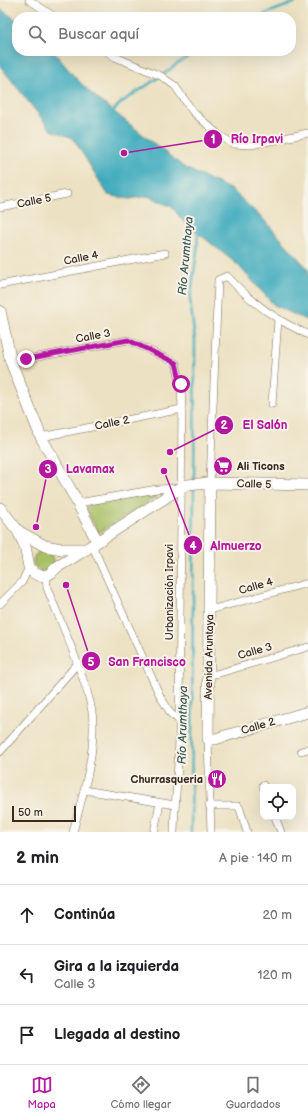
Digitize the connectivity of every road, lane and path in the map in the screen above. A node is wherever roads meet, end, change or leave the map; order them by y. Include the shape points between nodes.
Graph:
1 (29, 0) edge
2 (47, 12) edge
3 (114, 56) edge
4 (308, 133) edge
5 (67, 194) dead end
6 (0, 207) edge
7 (166, 252) dead end
8 (0, 285) edge
9 (0, 311) edge
10 (278, 319) junction
11 (308, 334) edge
12 (11, 362) junction
13 (176, 363) joint
14 (272, 404) dead end
15 (182, 409) junction
16 (41, 437) junction
17 (205, 483) junction
18 (308, 485) edge
19 (184, 486) junction
20 (78, 503) junction
21 (1, 513) edge
22 (18, 531) junction
23 (92, 545) junction
24 (48, 546) junction
25 (29, 563) junction
26 (57, 567) junction
27 (46, 576) junction
28 (308, 583) edge
29 (0, 604) edge
30 (210, 609) junction
31 (308, 647) edge
32 (78, 664) junction
33 (209, 674) junction
34 (308, 712) edge
35 (179, 720) junction
36 (208, 739) junction
37 (0, 752) edge
38 (84, 790) junction
39 (160, 803) junction
40 (175, 805) junction
41 (209, 806) junction
42 (276, 820) edge
43 (73, 832) edge
44 (154, 832) edge
45 (174, 832) edge
46 (211, 832) edge
47 (248, 832) edge
48 (281, 832) edge

1 - 2 street
3 - 4 street via 161,76 175,86 193,112 233,144 251,146
5 - 6 street, Calle 5
7 - 8 street, Calle 4
9 - 12 main road
10 - 11 street
10 - 14 street
10 - 17 street via 227,276 218,280
12 - 13 street, Calle 3 via 128,340
12 - 16 main road
13 - 15 street, Urbanización Irpavi via 181,384
15 - 16 street, Calle 2
15 - 19 street, Urbanización Irpavi
16 - 20 main road
17 - 18 main road, Calle 5
17 - 19 main road
17 - 30 main road, Avenida Aruntaya
19 - 20 street
19 - 23 main road
19 - 35 street, Urbanización Irpavi
20 - 23 main road
21 - 22 main road
22 - 24 main road
22 - 25 main road
23 - 24 main road via 62,549
23 - 26 main road
23 - 35 street via 160,696 171,714
24 - 25 main road via 36,548 30,555
24 - 26 main road via 57,556
25 - 27 main road via 34,573
25 - 29 street via 22,582
26 - 27 main road
27 - 32 street via 47,588
28 - 30 street, Calle 4
30 - 33 main road, Avenida Aruntaya
31 - 33 street, Calle 3
32 - 37 street
32 - 38 street via 89,698 93,722 93,739
33 - 36 main road, Avenida Aruntaya
34 - 36 main road, Calle 2
35 - 40 street, Urbanización Irpavi via 180,753
36 - 41 street, Avenida Aruntaya
38 - 39 street
38 - 43 street
39 - 40 street
39 - 44 street
40 - 45 street, Urbanización Irpavi
41 - 46 street, Avenida Aruntaya
41 - 47 street via 238,806
42 - 48 street

